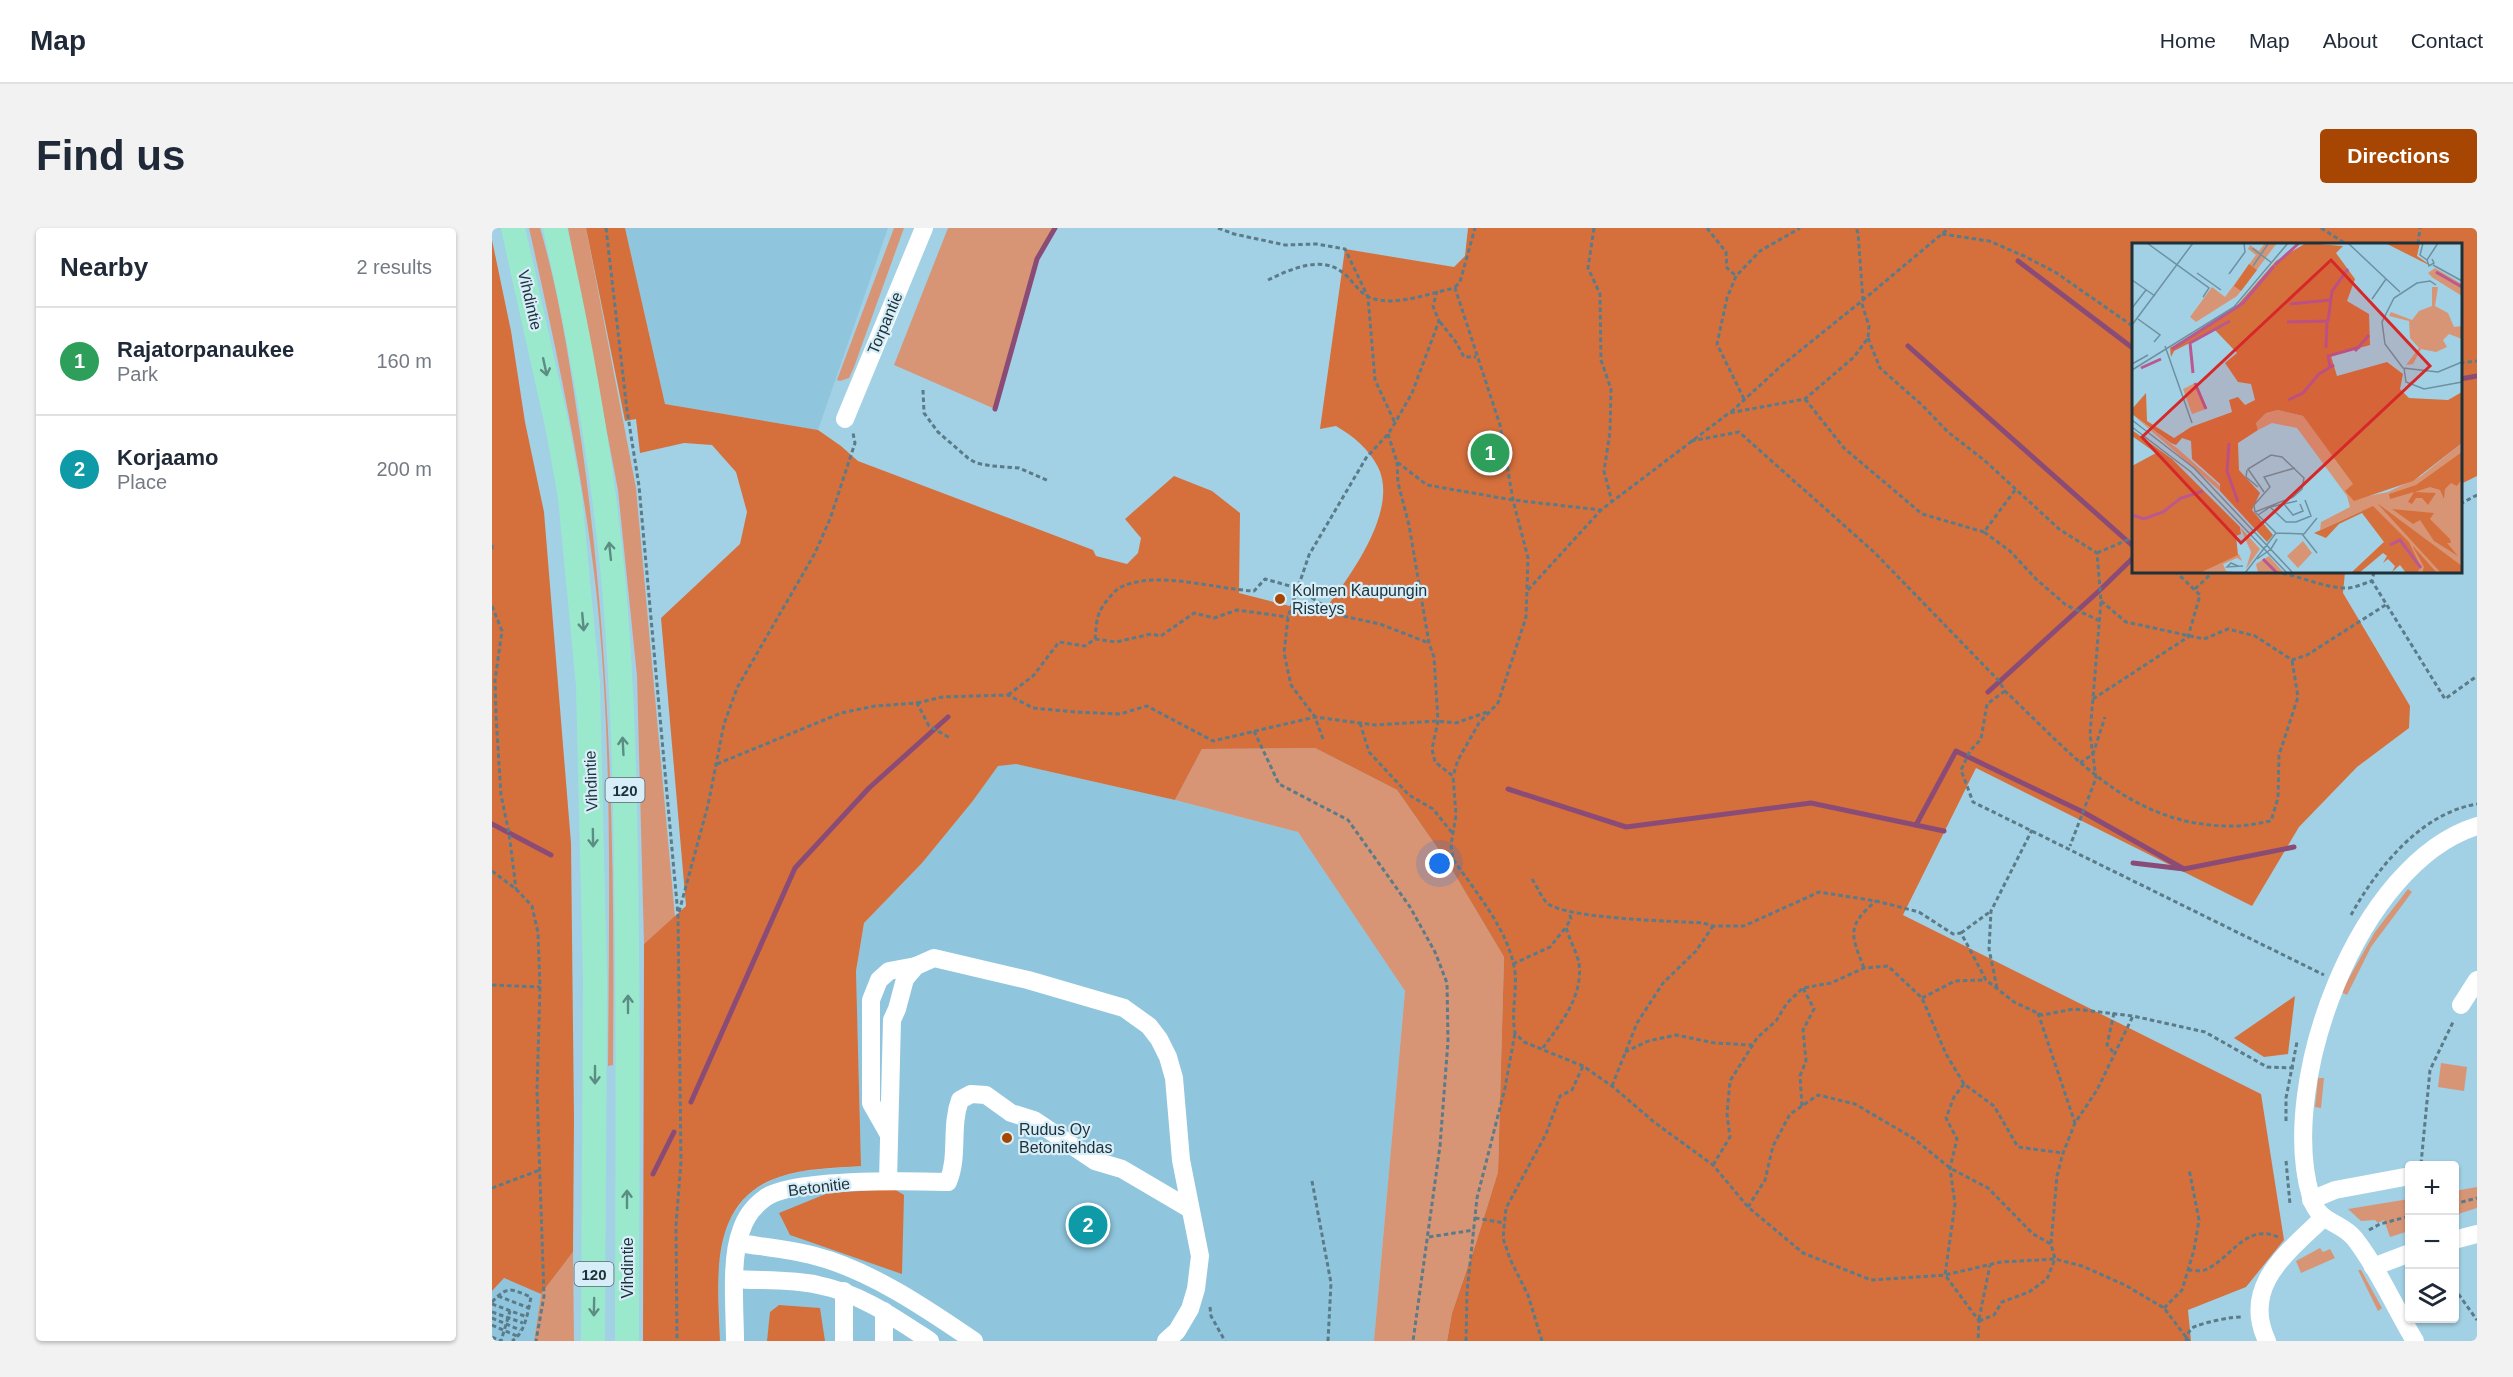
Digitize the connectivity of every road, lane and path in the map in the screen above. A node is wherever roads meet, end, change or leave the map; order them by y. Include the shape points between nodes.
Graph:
1 (513, 228) edge
2 (555, 228) edge
3 (606, 228) edge
4 (924, 228) edge
5 (1218, 228) edge
6 (1475, 228) edge
7 (1594, 228) edge
8 (1707, 228) edge
9 (1800, 228) edge
10 (1856, 228) edge
11 (1949, 228) edge
12 (2321, 228) edge
13 (2420, 228) edge
14 (1941, 234) junction
15 (2344, 243) edge
16 (2418, 243) edge
17 (1736, 276) junction
18 (1268, 280) dead end
19 (1455, 288) junction
20 (1436, 291) junction
21 (1368, 297) junction
22 (1863, 300) junction
23 (1439, 321) junction
24 (2132, 326) edge
25 (1868, 338) junction
26 (1476, 357) junction
27 (923, 390) dead end
28 (1744, 399) junction
29 (1805, 399) junction
30 (1729, 413) junction
31 (845, 417) joint
32 (1395, 423) junction
33 (1388, 434) junction
34 (1691, 441) junction
35 (1397, 462) junction
36 (1049, 481) dead end
37 (2015, 490) junction
38 (2477, 495) edge
39 (1513, 500) junction
40 (1612, 502) junction
41 (2462, 503) edge
42 (1601, 510) junction
43 (1984, 532) junction
44 (2132, 537) edge
45 (492, 544) edge
46 (492, 552) edge
47 (2097, 553) junction
48 (2177, 573) edge
49 (2212, 573) edge
50 (2280, 573) edge
51 (2301, 573) edge
52 (2374, 573) edge
53 (2301, 577) junction
54 (2372, 581) junction
55 (1298, 588) junction
56 (2195, 589) junction
57 (1527, 592) junction
58 (2101, 601) junction
59 (2387, 604) junction
60 (492, 606) edge
61 (1288, 616) junction
62 (2100, 621) junction
63 (2188, 637) junction
64 (1095, 639) junction
65 (1429, 643) junction
66 (2292, 660) junction
67 (2477, 676) edge
68 (2005, 691) junction
69 (1008, 695) junction
70 (2093, 699) junction
71 (917, 703) junction
72 (1491, 711) junction
73 (494, 716) edge
74 (1315, 717) junction
75 (2105, 717) dead end
76 (1438, 721) junction
77 (1360, 723) junction
78 (1254, 730) junction
79 (950, 738) dead end
80 (1323, 739) dead end
81 (2093, 754) junction
82 (2080, 763) junction
83 (717, 764) junction
84 (1453, 776) junction
85 (2096, 778) junction
86 (2477, 826) edge
87 (2032, 830) junction
88 (1453, 834) junction
89 (2070, 846) dead end
90 (492, 871) edge
91 (1532, 879) dead end
92 (516, 889) junction
93 (1876, 901) junction
94 (1991, 911) junction
95 (1569, 912) junction
96 (678, 915) junction
97 (1713, 926) junction
98 (1566, 927) junction
99 (1961, 933) junction
100 (1513, 963) junction
101 (916, 966) junction
102 (1864, 968) junction
103 (1986, 980) junction
104 (2477, 980) edge
105 (2336, 982) junction
106 (492, 985) edge
107 (540, 987) junction
108 (1803, 988) junction
109 (1997, 988) junction
110 (1922, 998) junction
111 (2461, 1005) joint
112 (2038, 1013) junction
113 (2114, 1013) junction
114 (2133, 1016) junction
115 (1515, 1033) junction
116 (1752, 1046) junction
117 (1543, 1048) junction
118 (1623, 1053) junction
119 (2114, 1053) junction
120 (1583, 1066) junction
121 (2309, 1071) junction
122 (1964, 1084) junction
123 (1612, 1086) junction
124 (1802, 1106) junction
125 (2075, 1123) junction
126 (889, 1134) junction
127 (2063, 1153) junction
128 (2421, 1161) edge
129 (1713, 1165) junction
130 (1950, 1168) junction
131 (2189, 1169) dead end
132 (540, 1170) junction
133 (2405, 1177) edge
134 (885, 1181) junction
135 (1312, 1181) dead end
136 (492, 1188) edge
137 (2477, 1198) edge
138 (2311, 1200) junction
139 (2459, 1203) edge
140 (1748, 1207) junction
141 (1190, 1209) junction
142 (2405, 1217) edge
143 (1475, 1218) junction
144 (2323, 1218) junction
145 (1504, 1223) junction
146 (2380, 1224) dead end
147 (1474, 1230) junction
148 (2477, 1234) edge
149 (1429, 1238) junction
150 (2459, 1239) edge
151 (738, 1243) junction
152 (2052, 1244) junction
153 (2296, 1244) junction
154 (2405, 1255) edge
155 (2055, 1259) junction
156 (1990, 1265) junction
157 (2373, 1267) junction
158 (2188, 1270) junction
159 (1945, 1275) junction
160 (734, 1279) junction
161 (754, 1280) junction
162 (844, 1292) junction
163 (2459, 1295) edge
164 (498, 1296) junction
165 (492, 1303) edge
166 (500, 1307) junction
167 (529, 1308) junction
168 (2164, 1308) junction
169 (510, 1311) junction
170 (884, 1311) junction
171 (492, 1312) edge
172 (497, 1314) junction
173 (527, 1317) junction
174 (508, 1318) junction
175 (2260, 1318) junction
176 (494, 1319) edge
177 (2477, 1320) edge
178 (1979, 1321) junction
179 (506, 1323) junction
180 (523, 1323) junction
181 (492, 1327) edge
182 (504, 1330) junction
183 (520, 1330) junction
184 (2187, 1336) junction
185 (492, 1337) edge
186 (519, 1337) junction
187 (512, 1341) edge
188 (536, 1341) edge
189 (594, 1341) edge
190 (627, 1341) edge
191 (677, 1341) edge
192 (735, 1341) edge
193 (747, 1341) edge
194 (844, 1341) edge
195 (884, 1341) edge
196 (930, 1341) edge
197 (974, 1341) edge
198 (1166, 1341) edge
199 (1328, 1341) edge
200 (1413, 1341) edge
201 (1466, 1341) edge
202 (1542, 1341) edge
203 (1978, 1341) edge
204 (2188, 1341) edge
205 (2268, 1341) edge
206 (2415, 1341) edge

1 -> 189 main road, Vihdintie / 120 via 570,496 588,685 595,979
190 -> 2 main road, Vihdintie / 120 via 628,985 618,655 593,414
3 - 96 path via 639,486
4 - 31 street, Torpantie
5 - 21 path via 1285,245 1316,244 1345,249
6 - 19 path
7 - 40 path via 1588,268 1600,294 1601,360 1611,389 1604,471
8 - 17 path via 1726,252 1727,268
9 - 17 path via 1760,251
10 - 22 path
11 - 14 path
12 - 15 path
13 - 16 path
14 - 22 path
14 - 24 path via 1989,240 2024,256 2055,272
17 - 28 path via 1717,344
18 - 21 path via 1291,269 1325,265 1341,270
19 - 20 path
19 - 26 path
20 - 21 path via 1390,301
20 - 23 path via 1433,306
21 - 32 path via 1375,381
22 - 25 path
22 - 28 path
23 - 26 path via 1464,357
23 - 32 path via 1412,393
25 - 29 path via 1854,357
25 - 37 path via 1881,368
26 - 39 path via 1500,425
27 - 36 path via 924,413 929,421 968,458 976,463 1019,468
28 - 30 path
29 - 30 path
29 - 43 path via 1844,448 1922,514
30 - 34 path
31 - 83 path via 855,443 830,519 795,590 737,688 724,724
32 - 33 path
33 - 35 path
33 - 55 path via 1366,458 1346,491 1309,555
34 - 40 path
34 - 68 path via 1739,432 1874,552
35 - 39 path via 1427,485
35 - 65 path
37 - 43 path
37 - 47 path via 2059,529
38 - 41 path
39 - 42 path
39 - 57 path via 1528,558
40 - 42 path
42 - 57 path
43 - 62 path via 2010,551 2066,605
44 - 47 path
45 - 46 path
47 - 58 path
48 - 56 path
49 - 56 path
50 - 53 path
51 - 53 path
52 - 54 path
53 - 54 path via 2351,588
54 - 59 path
55 - 61 path
55 - 64 path via 1265,579 1254,591 1180,581 1140,582 1119,588 1100,612
55 - 65 path via 1338,615 1380,624
56 - 63 path via 2200,595
57 - 72 path via 1526,617 1498,703
58 - 62 path
58 - 63 path via 2126,622
59 - 66 path via 2307,656
59 - 67 path via 2445,699
60 - 73 path via 502,631
61 - 64 path via 1237,610 1214,618 1194,613 1161,636 1151,634 1116,642
61 - 74 path via 1284,653 1292,685
62 - 70 path
63 - 66 path via 2204,639 2228,629 2255,636
63 - 70 path
64 - 69 path via 1085,646 1059,642 1033,676
65 - 76 path via 1434,657
66 - 85 path via 2298,697 2280,755 2278,798 2271,821 2235,826 2172,818 2127,798
68 - 82 path
68 - 87 path via 1987,704 1981,739 1961,770 1973,802
69 - 71 path via 942,697
69 - 78 path via 1033,708 1075,712 1119,714 1147,706 1213,741
70 - 81 path
71 - 79 path via 929,726
71 - 83 path via 875,705 841,713
72 - 76 path via 1456,723
72 - 84 path via 1479,723
73 - 92 path via 501,795
74 - 77 path
74 - 78 path
74 - 80 path
75 - 81 path
76 - 77 path
76 - 84 path via 1432,749 1435,762
77 - 88 path via 1369,752 1409,795 1433,809
78 - 149 path via 1279,784 1348,820 1410,907 1447,983 1447,1053
81 - 82 path
81 - 85 path
82 - 85 path
83 - 96 path
84 - 88 path
85 - 89 path
86 - 105 street via 2438,846 2400,881 2361,935
87 - 94 path
87 - 105 path
88 - 100 path via 1453,859 1503,933
90 - 92 path
91 - 95 path via 1547,903
92 - 107 path via 532,906 538,933
93 - 97 path via 1819,892 1744,926
93 - 99 path via 1920,912 1953,934
93 - 102 path via 1859,915 1852,937
94 - 99 path
94 - 109 path via 1989,949
95 - 97 path
95 - 98 path via 1571,919
96 - 191 path via 681,1162 676,1225
97 - 118 path via 1696,951 1663,982
98 - 100 path via 1550,947
98 - 117 path via 1579,960 1579,975 1570,1012
99 - 103 path
100 - 115 path
101 - 126 street via 905,979 892,1020
101 - 126 street via 889,971 879,980 871,1000 871,1103
101 - 141 street via 934,958 1039,983 1124,1008 1138,1016 1159,1039 1174,1078 1180,1160
102 - 108 path via 1832,983
102 - 110 path via 1888,966
103 - 109 path
103 - 110 path via 1955,981
104 - 111 street
105 - 121 street
106 - 107 path
107 - 132 path
108 - 116 path
108 - 124 path via 1814,1008 1803,1030 1806,1061 1800,1076
109 - 112 path via 2014,1002
110 - 122 path via 1946,1054
111 - 128 path via 2430,1070
112 - 113 path via 2074,1009
112 - 125 path
113 - 114 path
113 - 119 path via 2108,1045
114 - 119 path
114 - 121 path via 2205,1032 2267,1066
115 - 117 path via 1524,1042
115 - 143 path
116 - 118 path via 1676,1035 1648,1041
116 - 129 path via 1730,1081 1726,1114 1730,1137
117 - 120 path
118 - 123 path
119 - 125 path via 2097,1090
120 - 123 path
120 - 145 path via 1572,1090 1560,1096 1546,1134 1506,1208
121 - 138 street via 2304,1150
122 - 127 path via 1994,1106 2018,1147
122 - 130 path via 1946,1118 1957,1139
123 - 129 path
124 - 130 path via 1818,1095 1856,1104 1913,1138
124 - 140 path via 1790,1114 1773,1146 1765,1180
125 - 127 path
126 - 134 street
127 - 152 path via 2057,1176
129 - 140 path
130 - 152 path via 1988,1188 2033,1233
130 - 159 path via 1955,1204
131 - 158 path via 2199,1220
132 - 136 path
132 - 188 path via 544,1296
133 - 138 street via 2335,1190
134 - 141 street, Betonitie via 948,1182 954,1116 960,1100 970,1094 986,1095 1011,1113 1034,1120 1095,1161 1122,1169
134 - 151 street, Betonitie via 793,1188 766,1197 750,1213
135 - 199 path via 1331,1283
137 - 139 path
138 - 144 street
140 - 159 path via 1803,1253 1871,1280
141 - 198 street via 1200,1256 1196,1289 1185,1320
142 - 146 path
143 - 145 path
143 - 147 path
144 - 153 street
144 - 157 street via 2354,1237
145 - 202 path via 1503,1238 1528,1294
147 - 149 path
147 - 201 path
148 - 150 street
149 - 200 path
151 - 160 street, Betonitie
151 - 197 street via 816,1256 853,1269
152 - 155 path
153 - 158 path via 2273,1234 2246,1236 2206,1271
153 - 175 street via 2265,1282
154 - 157 street
155 - 156 path
155 - 168 path via 2125,1285
155 - 178 path via 2047,1279 2029,1292 2002,1302 1994,1315
156 - 159 path
156 - 178 path
157 - 206 street
158 - 168 path via 2182,1290
159 - 178 path
160 - 161 street
160 - 192 street, Betonitie
161 - 162 street via 816,1284
161 - 193 street via 747,1294
162 - 170 street
162 - 194 street
163 - 177 path
164 - 165 path
164 - 167 path
164 - 167 path via 510,1289 531,1297
165 - 166 path
166 - 169 path
166 - 172 path
167 - 173 path
168 - 184 path
169 - 173 path
169 - 174 path
170 - 195 street
170 - 196 street
171 - 172 path
172 - 174 path
172 - 176 path
173 - 180 path
174 - 179 path
174 - 180 path
175 - 184 path via 2232,1316 2193,1328
175 - 205 street
176 - 179 path
176 - 181 path
178 - 203 path
179 - 182 path
179 - 183 path
180 - 183 path
181 - 182 path
182 - 185 path via 501,1341
182 - 186 path
183 - 186 path
184 - 204 path
186 - 187 path

